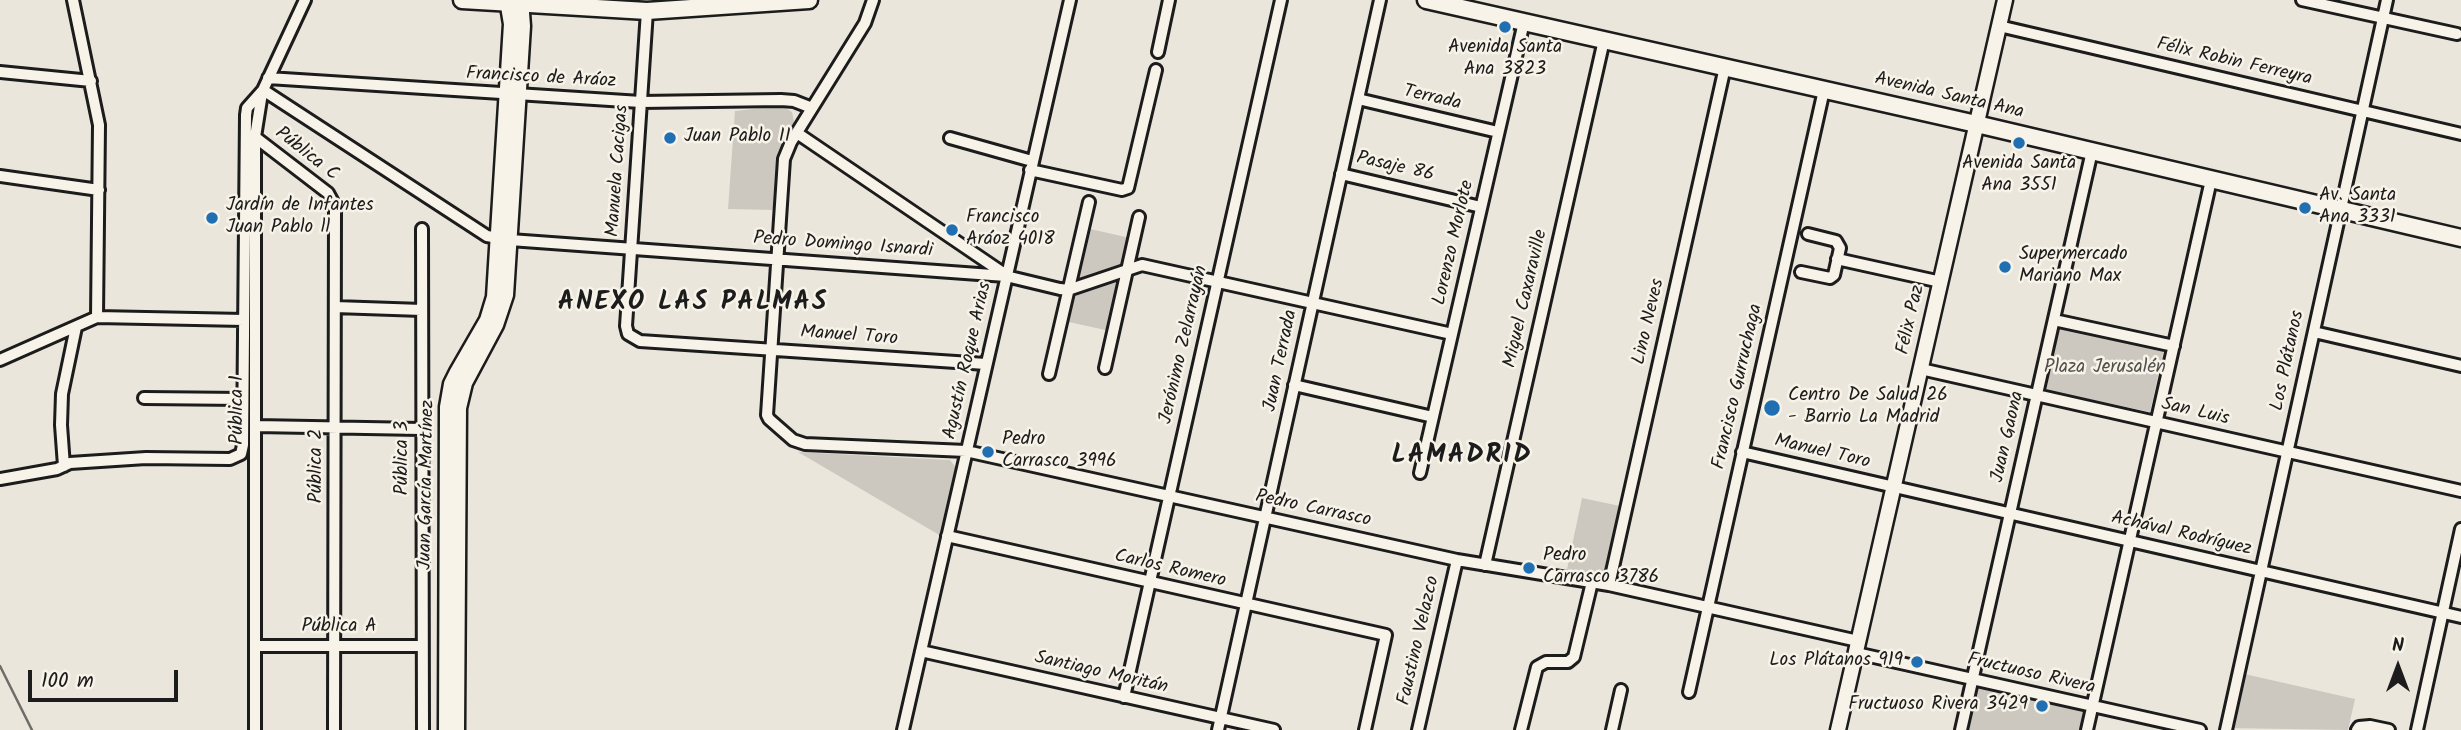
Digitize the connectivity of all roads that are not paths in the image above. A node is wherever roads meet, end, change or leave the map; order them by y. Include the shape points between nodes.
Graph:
1 (74, 0) edge
2 (305, 0) edge
3 (462, 0) edge
4 (810, 0) edge
5 (873, 0) edge
6 (1070, 0) edge
7 (1169, 0) edge
8 (1281, 0) edge
9 (1380, 0) edge
10 (1426, 0) edge
11 (2005, 0) edge
12 (2302, 0) edge
13 (2387, 0) edge
14 (768, 1) edge
15 (514, 2) edge
16 (1449, 3) edge
17 (647, 11) junction
18 (2383, 19) junction
19 (1524, 22) junction
20 (1999, 26) junction
21 (2457, 34) dead end
22 (1604, 40) junction
23 (1158, 52) dead end
24 (1724, 67) junction
25 (1156, 70) dead end
26 (0, 72) edge
27 (268, 78) junction
28 (91, 81) junction
29 (263, 90) junction
30 (1824, 90) junction
31 (512, 95) junction
32 (1358, 99) junction
33 (641, 102) junction
34 (812, 108) junction
35 (2363, 111) junction
36 (1977, 124) junction
37 (1498, 132) junction
38 (797, 133) junction
39 (2461, 134) edge
40 (255, 136) junction
41 (950, 138) dead end
42 (2092, 151) junction
43 (1031, 166) junction
44 (1341, 174) junction
45 (0, 176) edge
46 (2211, 180) junction
47 (99, 190) junction
48 (334, 202) joint
49 (1089, 202) dead end
50 (1481, 207) junction
51 (2341, 211) junction
52 (1139, 217) dead end
53 (422, 229) dead end
54 (1808, 234) dead end
55 (2461, 238) edge
56 (504, 239) junction
57 (631, 249) junction
58 (776, 259) junction
59 (1837, 259) junction
60 (1127, 270) junction
61 (1801, 272) dead end
62 (1006, 276) junction
63 (1941, 282) junction
64 (1217, 283) junction
65 (1068, 290) junction
66 (1312, 304) junction
67 (335, 307) junction
68 (422, 310) junction
69 (97, 317) junction
70 (244, 320) junction
71 (2054, 320) junction
72 (76, 327) junction
73 (2314, 332) junction
74 (628, 334) joint
75 (1452, 334) junction
76 (2174, 346) junction
77 (770, 350) junction
78 (0, 360) edge
79 (986, 364) junction
80 (2461, 366) edge
81 (1105, 368) dead end
82 (1921, 369) junction
83 (1049, 374) dead end
84 (1294, 385) junction
85 (2037, 395) junction
86 (144, 398) dead end
87 (243, 399) junction
88 (1433, 418) junction
89 (2157, 422) junction
90 (256, 426) junction
91 (336, 427) junction
92 (421, 429) junction
93 (966, 452) junction
94 (2287, 452) junction
95 (1742, 453) junction
96 (64, 466) junction
97 (1420, 473) dead end
98 (0, 480) edge
99 (1894, 487) junction
100 (2461, 491) edge
101 (1169, 496) junction
102 (2010, 514) junction
103 (1265, 517) junction
104 (2461, 529) edge
105 (947, 536) junction
106 (2130, 541) junction
107 (1457, 560) junction
108 (1485, 565) junction
109 (2261, 571) junction
110 (1592, 582) junction
111 (1150, 583) junction
112 (1609, 585) junction
113 (1246, 605) junction
114 (1709, 607) junction
115 (2443, 613) junction
116 (2461, 617) edge
117 (255, 646) junction
118 (334, 646) junction
119 (422, 646) junction
120 (1857, 647) junction
121 (921, 651) junction
122 (1973, 680) junction
123 (1621, 690) dead end
124 (1689, 692) dead end
125 (1124, 697) junction
126 (2093, 706) junction
127 (1220, 724) edge
128 (255, 730) edge
129 (334, 730) edge
130 (423, 730) edge
131 (446, 730) edge
132 (457, 730) edge
133 (904, 730) edge
134 (1274, 730) edge
135 (1365, 730) edge
136 (1418, 730) edge
137 (1521, 730) edge
138 (1612, 730) edge
139 (1838, 730) edge
140 (1961, 730) edge
141 (2087, 730) edge
142 (2200, 730) edge
143 (2226, 730) edge
144 (2357, 730) edge
145 (2389, 730) edge
146 (2417, 730) edge

1 - 28 street
2 - 27 street
3 - 15 main road
4 - 14 main road
5 - 34 street via 865,23
6 - 43 street, Agustín Roque Arias
7 - 23 street
8 - 64 street, Jerónimo Zelarrayán
9 - 32 street, Juan Terrada
10 - 16 main road, Avenida Santa Ana
11 - 20 main road, Félix Paz
12 - 18 street
13 - 18 street, Los Plátanos
14 - 17 main road
15 - 17 main road
15 - 31 main road, Juan García Martínez via 523,26
16 - 19 main road, Avenida Santa Ana
17 - 33 street, Manuela Cacigas
18 - 21 street
18 - 35 street, Los Plátanos
19 - 22 main road, Avenida Santa Ana
19 - 37 street, Lorenzo Morlote
20 - 35 street, Félix Robin Ferreyra
20 - 36 main road, Félix Paz
22 - 24 main road, Avenida Santa Ana
22 - 108 street, Miguel Caxaraville
24 - 30 main road, Avenida Santa Ana
24 - 112 street, Lino Neves
25 - 43 street via 1128,188
26 - 28 street
27 - 29 street
27 - 31 street, Francisco de Aráoz
28 - 47 street via 99,125
29 - 40 street, Pública 1
29 - 56 street, Pedro Domingo Isnardi via 487,236
29 - 70 street via 246,115
30 - 36 main road, Avenida Santa Ana
30 - 95 street, Francisco Gurruchaga
31 - 33 street, Francisco de Aráoz
31 - 56 main road, Juan García Martínez
32 - 37 street, Terrada
32 - 44 street, Juan Terrada
33 - 34 street, Francisco de Aráoz via 781,100
33 - 57 street, Manuela Cacigas
34 - 38 street
35 - 39 street, Félix Robin Ferreyra
35 - 51 street, Los Plátanos
36 - 42 main road, Avenida Santa Ana
36 - 63 main road, Félix Paz
37 - 50 street, Lorenzo Morlote
38 - 58 street via 783,159
38 - 62 street
40 - 48 street, Pública C
40 - 90 street, Pública 1
41 - 43 street
42 - 46 main road, Avenida Santa Ana
42 - 71 street, Juan Gaona
43 - 62 street, Agustín Roque Arias
44 - 50 street, Pasaje 86
44 - 66 street, Juan Terrada
45 - 47 street
46 - 51 main road, Avenida Santa Ana
46 - 76 street
47 - 69 street
48 - 67 street, Pública 2
49 - 65 street
50 - 75 street, Lorenzo Morlote
51 - 55 main road, Avenida Santa Ana
51 - 73 street, Los Plátanos
52 - 60 street
53 - 68 street, Pública 3
54 - 59 street via 1836,241 1840,248
56 - 57 street, Pedro Domingo Isnardi
56 - 131 main road, Juan García Martínez via 492,308 451,384 447,407
56 - 132 main road, Juan García Martínez via 503,309 465,383 458,408
57 - 58 street, Pedro Domingo Isnardi
57 - 74 street, Manuela Cacigas
58 - 62 street, Pedro Domingo Isnardi
58 - 77 street
59 - 61 street via 1829,278
59 - 63 street
60 - 64 street via 1142,265
60 - 65 street
60 - 81 street
62 - 65 street, Pedro Domingo Isnardi
62 - 79 street, Agustín Roque Arias
63 - 82 main road, Félix Paz
64 - 66 street
64 - 101 street, Jerónimo Zelarrayán
65 - 83 street
66 - 75 street
66 - 84 street, Juan Terrada
67 - 68 street
67 - 91 street, Pública 2
68 - 92 street, Pública 3
69 - 70 street
69 - 72 street
70 - 87 street
71 - 76 street
71 - 85 street, Juan Gaona
72 - 78 street
72 - 96 street via 62,394
73 - 80 street
73 - 94 street, Los Plátanos
74 - 77 street, Manuel Toro via 640,341
75 - 88 street, Lorenzo Morlote
76 - 89 street
77 - 79 street, Manuel Toro
77 - 93 street, Pedro Carrasco via 767,415 793,440
79 - 93 street, Agustín Roque Arias
82 - 85 street, San Luis
82 - 99 main road, Félix Paz
84 - 88 street
84 - 103 street, Juan Terrada
85 - 89 street, San Luis
85 - 102 street, Juan Gaona
86 - 87 street
87 - 96 street via 242,451 230,458 146,458
88 - 97 street, Lorenzo Morlote
89 - 94 street, San Luis
89 - 106 street
90 - 91 street
90 - 117 street, Pública 1
91 - 92 street
91 - 118 street, Pública 2
92 - 119 street, Pública 3
93 - 101 street, Pedro Carrasco
93 - 105 street, Agustín Roque Arias
94 - 100 street, San Luis
94 - 109 street, Los Plátanos
95 - 99 street, Manuel Toro
95 - 114 street, Francisco Gurruchaga
96 - 98 street
99 - 102 street, Achával Rodríguez
99 - 120 main road, Félix Paz
101 - 103 street, Pedro Carrasco
101 - 111 street, Jerónimo Zelarrayán
102 - 106 street, Achával Rodríguez
102 - 122 street, Juan Gaona
103 - 107 street, Pedro Carrasco
103 - 113 street, Juan Terrada
104 - 115 street
105 - 111 street, Carlos Romero
105 - 121 street, Agustín Roque Arias
106 - 109 street, Achával Rodríguez
106 - 126 street
107 - 108 street, Pedro Carrasco
107 - 136 street, Faustino Velazco
108 - 110 street, Pedro Carrasco
109 - 115 street, Achával Rodríguez
109 - 143 street, Los Plátanos
110 - 112 street, Pedro Carrasco
110 - 137 street via 1574,657 1537,667
111 - 113 street, Carlos Romero
111 - 125 street, Jerónimo Zelarrayán
112 - 114 street, Pedro Carrasco
113 - 127 street, Juan Terrada
113 - 135 street, Carlos Romero via 1386,635
114 - 120 street, Pedro Carrasco
114 - 124 street, Francisco Gurruchaga
115 - 116 street, Achával Rodríguez
115 - 146 street
117 - 118 street, Pública A
117 - 128 street, Pública 1
118 - 119 street, Pública A
118 - 129 street, Pública 2
119 - 130 street, Pública 3
120 - 122 street, Fructuoso Rivera
120 - 139 main road, Félix Paz
121 - 125 street, Santiago Moritán
121 - 133 street, Agustín Roque Arias
122 - 126 street, Fructuoso Rivera
122 - 140 street, Juan Gaona
123 - 138 street
125 - 127 street, Santiago Moritán
126 - 141 street
126 - 142 street, Fructuoso Rivera
127 - 134 street, Santiago Moritán
144 - 145 street via 2370,726

